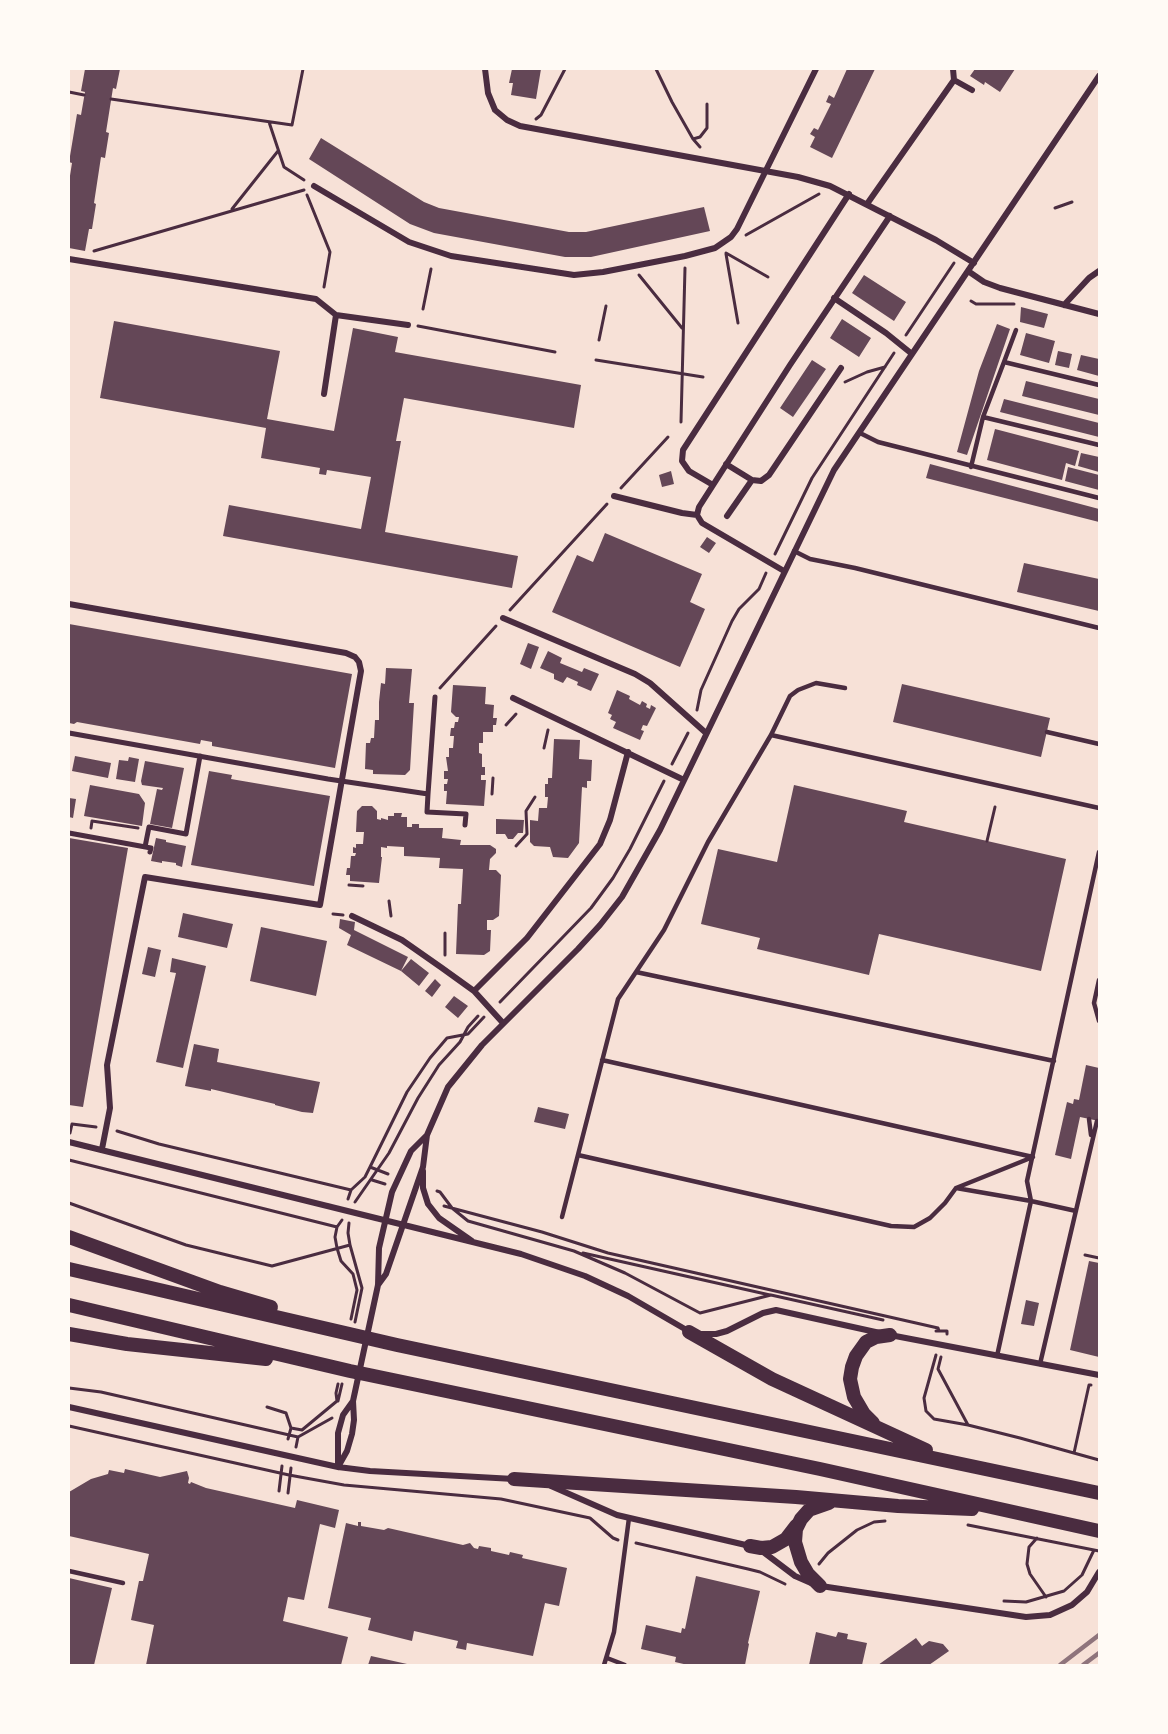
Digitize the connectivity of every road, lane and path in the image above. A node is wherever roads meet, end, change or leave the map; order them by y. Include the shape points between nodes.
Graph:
1 (303, 69) edge
2 (485, 69) edge
3 (565, 69) edge
4 (656, 69) edge
5 (816, 69) edge
6 (953, 69) edge
7 (1099, 76) edge
8 (954, 80) junction
9 (972, 90) dead end
10 (69, 92) edge
11 (84, 95) dead end
12 (111, 99) dead end
13 (707, 104) dead end
14 (529, 118) dead end
15 (269, 122) junction
16 (693, 139) junction
17 (279, 150) junction
18 (704, 151) dead end
19 (767, 171) junction
20 (314, 186) joint
21 (821, 194) dead end
22 (849, 194) junction
23 (1072, 202) dead end
24 (867, 204) junction
25 (1055, 208) dead end
26 (232, 211) junction
27 (890, 216) junction
28 (725, 249) junction
29 (89, 253) dead end
30 (960, 254) junction
31 (69, 259) edge
32 (685, 263) dead end
33 (974, 263) junction
34 (632, 267) junction
35 (431, 269) dead end
36 (968, 271) junction
37 (1099, 271) edge
38 (768, 277) dead end
39 (324, 287) dead end
40 (834, 298) junction
41 (1064, 304) junction
42 (606, 306) dead end
43 (423, 309) dead end
44 (1099, 314) edge
45 (336, 315) junction
46 (738, 323) dead end
47 (408, 325) joint
48 (682, 328) junction
49 (1016, 330) dead end
50 (599, 340) dead end
51 (900, 345) junction
52 (555, 352) dead end
53 (912, 354) junction
54 (596, 360) dead end
55 (1004, 362) junction
56 (885, 367) junction
57 (841, 368) dead end
58 (682, 373) junction
59 (859, 376) dead end
60 (703, 377) dead end
61 (1099, 385) edge
62 (324, 394) dead end
63 (983, 417) junction
64 (681, 422) dead end
65 (860, 433) junction
66 (668, 437) dead end
67 (1099, 446) edge
68 (726, 464) junction
69 (971, 466) junction
70 (752, 480) junction
71 (713, 485) junction
72 (614, 496) junction
73 (1099, 498) edge
74 (697, 515) junction
75 (727, 516) dead end
76 (794, 551) junction
77 (771, 564) junction
78 (784, 571) junction
79 (69, 604) edge
80 (503, 618) junction
81 (1099, 628) edge
82 (445, 682) dead end
83 (845, 688) dead end
84 (435, 697) dead end
85 (513, 698) dead end
86 (516, 714) dead end
87 (694, 722) junction
88 (506, 725) dead end
89 (548, 730) dead end
90 (1047, 732) dead end
91 (69, 733) edge
92 (706, 733) junction
93 (771, 735) junction
94 (1099, 744) edge
95 (544, 747) dead end
96 (628, 752) junction
97 (200, 756) junction
98 (669, 772) junction
99 (493, 778) dead end
100 (684, 780) junction
101 (340, 781) junction
102 (428, 794) junction
103 (492, 794) dead end
104 (535, 797) dead end
105 (995, 807) dead end
106 (1099, 808) edge
107 (465, 825) dead end
108 (139, 828) dead end
109 (91, 829) dead end
110 (69, 833) edge
111 (987, 841) dead end
112 (516, 846) dead end
113 (1099, 852) edge
114 (349, 885) dead end
115 (363, 886) dead end
116 (389, 901) dead end
117 (352, 916) dead end
118 (391, 916) dead end
119 (445, 933) dead end
120 (445, 955) dead end
121 (636, 972) junction
122 (1099, 980) edge
123 (474, 991) junction
124 (491, 1011) junction
125 (478, 1016) dead end
126 (1099, 1021) edge
127 (503, 1023) junction
128 (463, 1035) junction
129 (602, 1060) junction
130 (1054, 1061) junction
131 (1089, 1119) dead end
132 (1096, 1121) dead end
133 (72, 1124) dead end
134 (106, 1128) junction
135 (1099, 1133) edge
136 (427, 1135) junction
137 (1092, 1141) junction
138 (69, 1142) edge
139 (102, 1149) junction
140 (578, 1155) junction
141 (1033, 1157) junction
142 (69, 1160) edge
143 (370, 1167) junction
144 (423, 1167) junction
145 (377, 1170) junction
146 (398, 1178) junction
147 (423, 1188) junction
148 (956, 1188) junction
149 (351, 1190) junction
150 (1031, 1201) junction
151 (69, 1203) edge
152 (452, 1208) junction
153 (348, 1210) junction
154 (1076, 1211) junction
155 (562, 1217) dead end
156 (385, 1220) junction
157 (403, 1224) junction
158 (337, 1227) junction
159 (69, 1237) edge
160 (350, 1245) junction
161 (478, 1245) junction
162 (337, 1248) junction
163 (574, 1251) junction
164 (1085, 1255) dead end
165 (1099, 1258) edge
166 (69, 1269) edge
167 (378, 1285) junction
168 (771, 1295) junction
169 (69, 1305) edge
170 (355, 1312) junction
171 (352, 1324) dead end
172 (938, 1328) dead end
173 (947, 1331) dead end
174 (689, 1332) junction
175 (69, 1334) edge
176 (890, 1335) junction
177 (397, 1345) junction
178 (936, 1354) dead end
179 (942, 1355) dead end
180 (997, 1356) junction
181 (1040, 1364) junction
182 (1099, 1375) edge
183 (343, 1378) junction
184 (69, 1388) edge
185 (1088, 1388) dead end
186 (338, 1393) junction
187 (353, 1399) junction
188 (337, 1405) dead end
189 (69, 1407) edge
190 (267, 1407) dead end
191 (335, 1416) dead end
192 (968, 1425) junction
193 (291, 1428) junction
194 (881, 1431) junction
195 (289, 1437) junction
196 (1074, 1454) junction
197 (1099, 1460) edge
198 (955, 1463) junction
199 (283, 1464) dead end
200 (292, 1466) dead end
201 (338, 1467) junction
202 (514, 1479) junction
203 (279, 1491) dead end
204 (288, 1493) dead end
205 (1099, 1493) edge
206 (846, 1501) junction
207 (1004, 1510) junction
208 (629, 1518) junction
209 (798, 1524) junction
210 (1099, 1531) edge
211 (1037, 1538) dead end
212 (1096, 1545) dead end
213 (750, 1546) junction
214 (69, 1571) edge
215 (1099, 1572) edge
216 (123, 1583) dead end
217 (820, 1586) junction
218 (1046, 1598) junction
219 (1003, 1601) dead end
220 (607, 1658) junction
221 (604, 1665) edge
222 (625, 1665) edge

1 - 15 path via 292,125
2 - 19 street via 495,110 520,126
3 - 14 path via 541,115
4 - 16 path
5 - 19 street
6 - 8 street
7 - 33 street
8 - 9 street
8 - 24 street
10 - 11 path
12 - 15 path
13 - 16 path via 707,128
15 - 17 path
16 - 18 path
17 - 20 path via 284,167
17 - 26 path
19 - 22 street via 825,184
19 - 28 street
20 - 34 street via 409,242 451,256 574,275
21 - 28 path
22 - 24 street
22 - 71 street via 683,450 682,461 689,471
23 - 25 path
24 - 27 street
26 - 29 path
26 - 39 path via 305,190 330,252
27 - 30 street
27 - 40 street
28 - 34 street
28 - 38 path
28 - 46 path
30 - 33 street
30 - 51 path
31 - 45 street via 316,299
32 - 48 path
33 - 36 street
34 - 48 path
35 - 43 path
36 - 41 street via 1000,288
36 - 53 street
37 - 41 street
40 - 51 street
40 - 68 street
41 - 44 street
42 - 50 path
45 - 47 street
45 - 62 street
47 - 52 path
48 - 58 path
49 - 55 lane
51 - 53 street
51 - 56 path
53 - 65 street
54 - 58 path
55 - 61 lane
55 - 63 lane
56 - 59 path
56 - 77 path via 812,478
57 - 70 street via 769,475 761,481
58 - 60 path
58 - 64 path
63 - 67 lane
63 - 69 lane
65 - 69 lane via 878,442
65 - 76 street via 834,470
66 - 72 path
68 - 70 street
68 - 71 street
69 - 73 lane
70 - 75 street
71 - 74 street
72 - 74 street
72 - 80 path
74 - 77 street via 702,524
76 - 78 street
76 - 81 lane via 810,560
77 - 78 street
77 - 87 path via 759,589 732,621 701,690
78 - 92 street
79 - 101 street via 356,657 361,671
80 - 82 path
80 - 87 street via 635,674
83 - 93 lane via 816,684 798,690 789,696
84 - 102 street
85 - 96 street
86 - 88 path
87 - 92 street
87 - 98 path
89 - 95 path
90 - 94 lane
91 - 97 street
92 - 100 street
93 - 106 lane
93 - 121 lane via 708,843 664,930
96 - 98 street
96 - 123 street via 600,844 527,938
97 - 101 street
97 - 110 street via 186,834 149,827 148,849
98 - 100 street
98 - 124 path via 630,849 591,908
99 - 103 path
100 - 127 street via 622,897 600,925
101 - 102 street
101 - 134 street via 320,905 146,877 106,1065 110,1108
102 - 107 street via 427,812 466,814
104 - 112 path via 526,811 527,834
105 - 111 path
108 - 109 path via 92,821
113 - 130 lane
114 - 115 path
116 - 118 path
117 - 123 street via 402,940
119 - 120 path
121 - 129 lane via 618,999
121 - 130 lane
122 - 126 lane via 1094,1003
123 - 124 street
124 - 127 street
124 - 128 path
125 - 128 path
127 - 136 street via 448,1087
128 - 143 path via 447,1038 412,1083
128 - 145 path via 418,1098
129 - 140 lane
129 - 141 lane
130 - 141 lane
131 - 137 lane
132 - 137 lane
133 - 134 path
134 - 139 street
134 - 149 path
135 - 137 lane
136 - 144 street
136 - 146 street via 411,1151
137 - 154 lane
138 - 139 street
139 - 153 street
140 - 148 lane via 891,1226 914,1227 930,1218
140 - 155 lane
141 - 148 lane
141 - 150 lane via 1027,1181
142 - 158 path
143 - 145 path
143 - 149 path via 365,1178
144 - 147 street
144 - 157 street
145 - 146 path
145 - 153 path
146 - 156 street
147 - 152 path via 440,1192
147 - 161 street via 428,1204 439,1218
148 - 150 lane
149 - 153 path
150 - 154 lane
150 - 180 lane
151 - 162 path via 186,1245 272,1266
152 - 163 path via 468,1221
152 - 172 path via 608,1253
153 - 156 street
153 - 158 path
153 - 160 path
154 - 181 lane
156 - 157 street
156 - 167 street via 378,1253
157 - 161 street
157 - 167 street via 386,1274
158 - 162 path
159 - 177 main road via 220,1292
160 - 162 path
160 - 170 path via 362,1288
161 - 174 street via 520,1254 585,1276
162 - 170 path via 356,1282
163 - 168 path
163 - 168 path via 700,1313
164 - 165 path
166 - 177 main road
167 - 187 street
168 - 173 path via 932,1331
169 - 183 main road
170 - 171 path
174 - 176 street via 728,1331 763,1312 776,1310
174 - 194 main road via 772,1379
175 - 183 main road via 251,1357
176 - 180 street
176 - 194 main road via 876,1337 860,1348 850,1379 864,1414
177 - 198 main road
178 - 192 path via 924,1398 926,1411 934,1419
179 - 192 path via 938,1369
180 - 181 street
181 - 182 street
183 - 186 path
183 - 207 main road via 832,1471
184 - 195 path via 101,1392
185 - 196 path
186 - 188 path
186 - 193 path via 337,1401 302,1430
187 - 201 street via 352,1434
187 - 201 street via 338,1433
189 - 201 street
190 - 193 path via 286,1413
191 - 195 path via 298,1439
192 - 196 path
193 - 195 path
194 - 198 main road
196 - 197 path
198 - 205 main road
199 - 203 path
200 - 204 path
201 - 202 street
202 - 206 main road
202 - 208 street via 553,1487
206 - 207 main road
206 - 209 main road via 816,1506
207 - 210 main road
208 - 213 street
208 - 220 lane via 615,1632
209 - 213 main road via 777,1545
209 - 217 main road via 795,1542 801,1562
211 - 218 path via 1029,1547 1027,1563
212 - 218 path via 1082,1575 1064,1591
213 - 217 street via 800,1579
214 - 216 lane
215 - 217 street via 1087,1593 1072,1605 1050,1615 1032,1617
218 - 219 path
220 - 221 lane
220 - 222 lane

